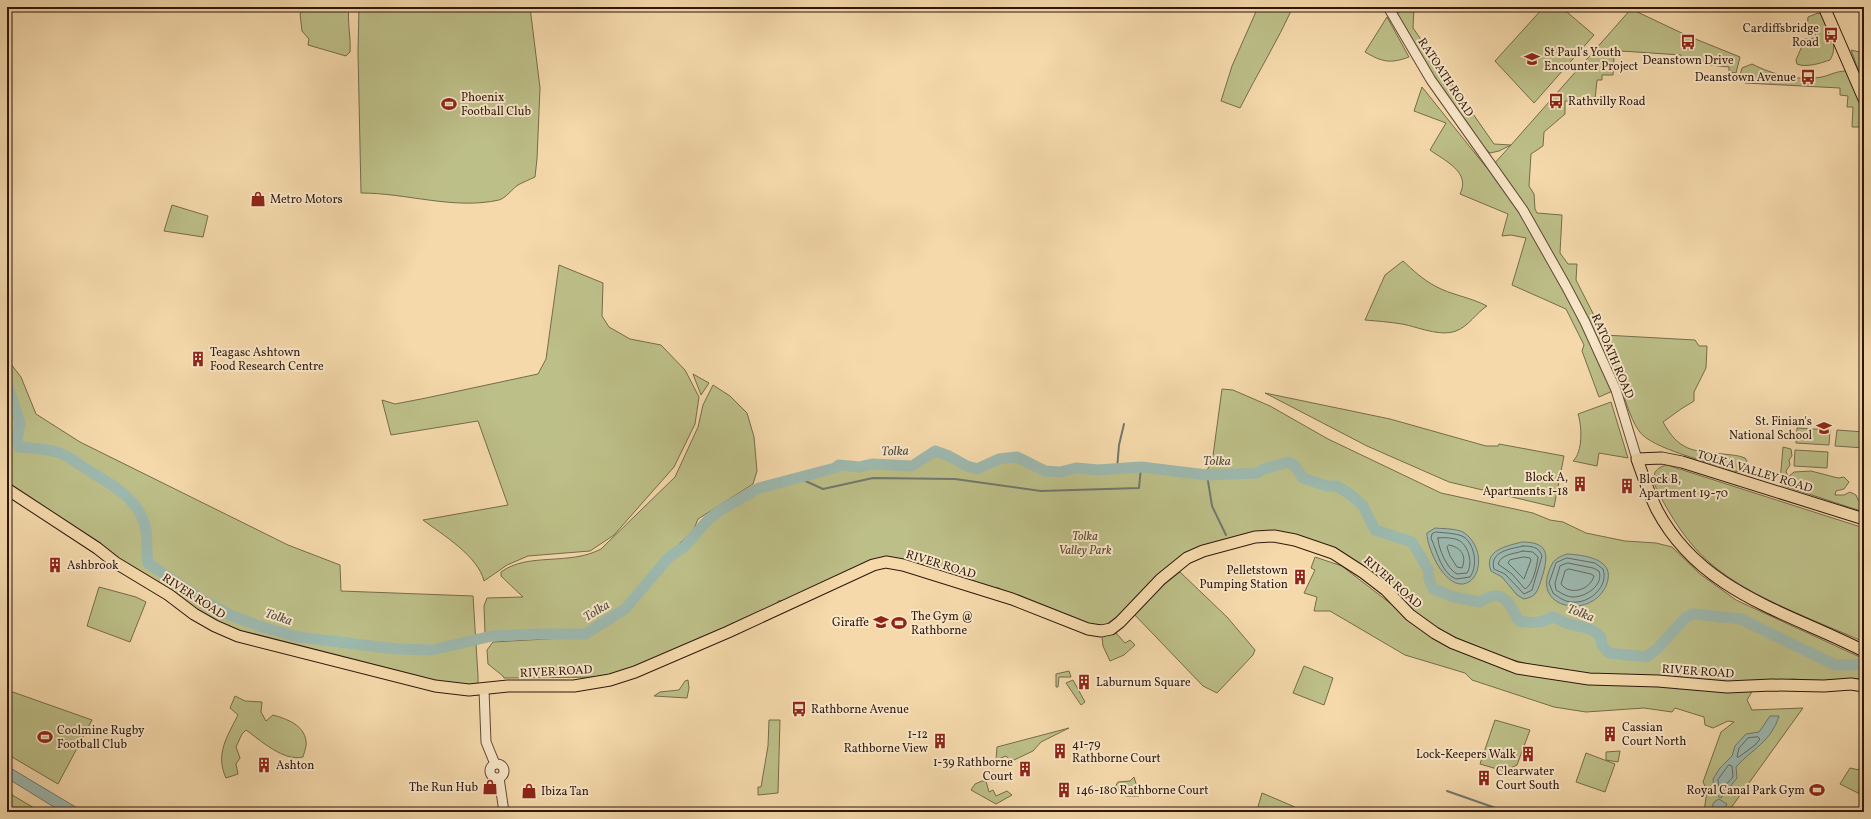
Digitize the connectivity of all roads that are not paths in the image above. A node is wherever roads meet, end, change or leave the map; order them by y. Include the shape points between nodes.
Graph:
1 (1388, 7) edge
2 (1824, 7) edge
3 (1864, 99) edge
4 (1637, 459) junction
5 (7, 489) edge
6 (1864, 519) edge
7 (1864, 651) edge
8 (1864, 686) edge
9 (484, 690) junction
10 (504, 812) edge

1 - 4 street, RATOATH ROAD via 1431,80 1522,210 1586,322 1616,390
2 - 3 main road
4 - 6 main road, TOLKA VALLEY ROAD via 1662,458 1682,462
4 - 7 main road, RATOATH ROAD via 1657,510 1672,533 1702,566 1744,596
5 - 9 main road, RIVER ROAD via 194,614 238,636 435,686
8 - 9 main road, RIVER ROAD via 1851,684 1727,687 1589,679 1517,668 1435,633 1410,615 1380,586 1333,553 1274,536 1255,537 1187,558 1161,579 1120,622 1101,631 1080,627 1012,599 886,562 635,672 610,680 574,686 508,686
9 - 10 street via 486,742 494,764 502,765 504,769 504,774 499,778

